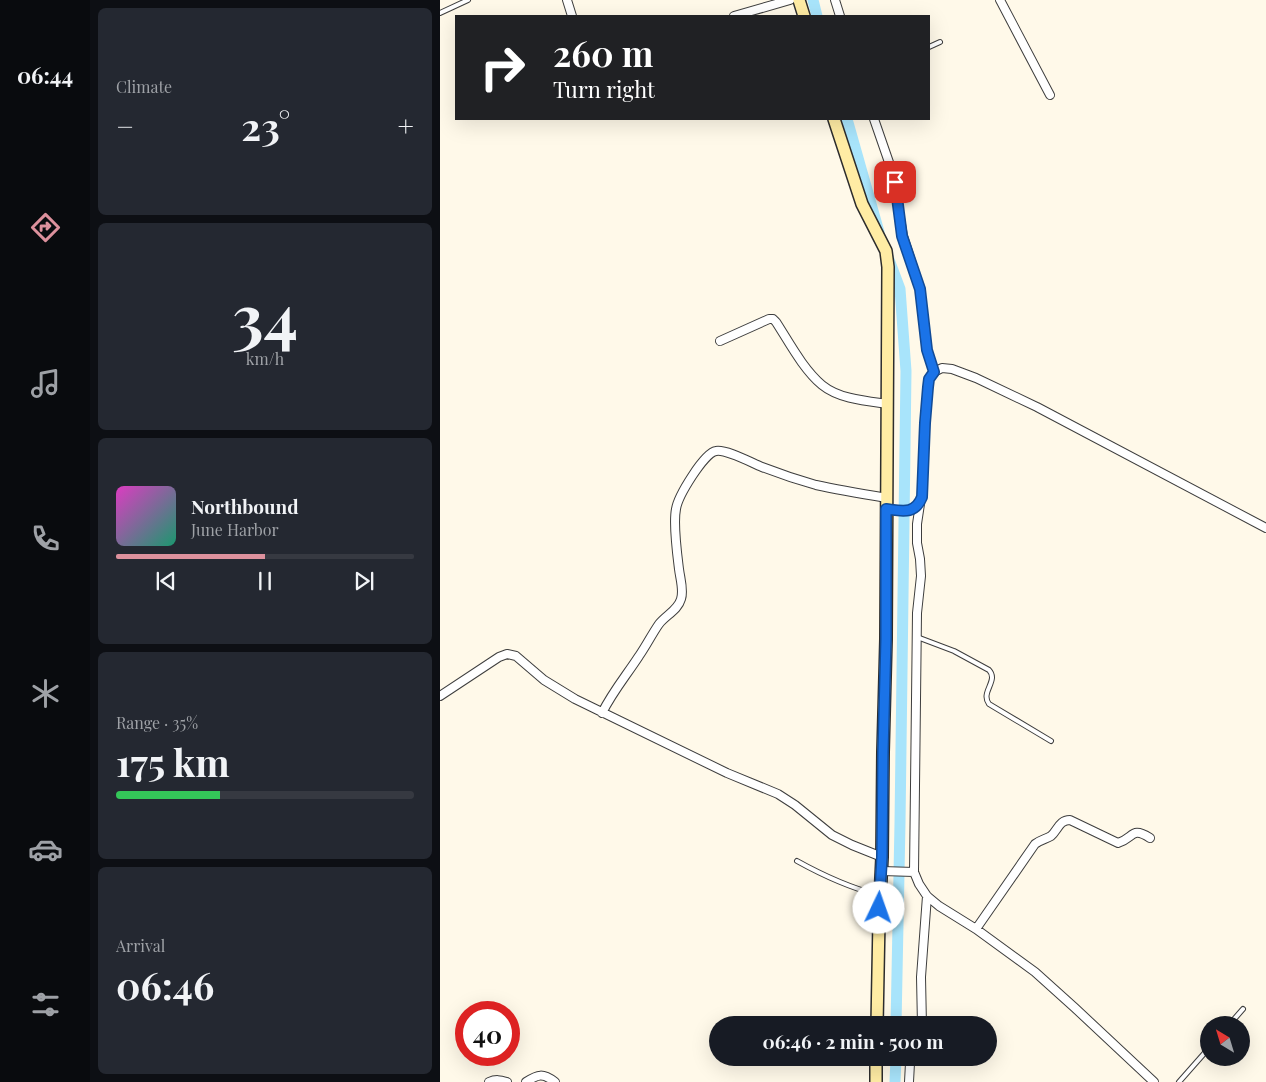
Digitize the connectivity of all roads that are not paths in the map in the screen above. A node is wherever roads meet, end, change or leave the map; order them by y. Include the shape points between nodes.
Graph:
1 (468, 0) edge
2 (567, 0) edge
3 (790, 0) edge
4 (799, 0) edge
5 (835, 0) edge
6 (1000, 0) edge
7 (440, 13) edge
8 (572, 15) edge
9 (738, 15) edge
10 (804, 15) edge
11 (840, 15) edge
12 (940, 42) dead end
13 (930, 47) edge
14 (1050, 95) dead end
15 (834, 120) edge
16 (874, 120) edge
17 (720, 341) dead end
18 (934, 372) junction
19 (888, 404) junction
20 (887, 503) junction
21 (920, 504) junction
22 (1266, 528) edge
23 (917, 637) junction
24 (440, 696) edge
25 (602, 713) junction
26 (1051, 741) dead end
27 (1150, 838) dead end
28 (882, 857) junction
29 (798, 861) dead end
30 (887, 871) junction
31 (914, 872) junction
32 (880, 896) junction
33 (927, 896) junction
34 (976, 929) junction
35 (1243, 1009) dead end
36 (877, 1016) edge
37 (922, 1016) edge
38 (1237, 1016) edge
39 (1200, 1058) edge
40 (876, 1066) edge
41 (910, 1066) edge
42 (489, 1082) edge
43 (507, 1082) edge
44 (526, 1082) edge
45 (556, 1082) edge
46 (876, 1082) edge
47 (909, 1082) edge
48 (1154, 1082) edge
49 (1179, 1082) edge

1 - 7 lane
2 - 8 street
3 - 9 street
4 - 10 street
5 - 11 street
6 - 14 street
12 - 13 lane
15 - 19 street via 862,204 886,251
16 - 18 street via 892,171 902,236 920,289 927,350
17 - 19 street via 773,320 823,386 851,398
18 - 21 street via 928,387
18 - 22 street via 942,368 952,369 976,378
19 - 20 street
20 - 21 street via 899,511 911,510
20 - 25 street via 786,476 724,451 710,453 684,490 676,508 681,599 658,626
20 - 28 street
21 - 23 street via 917,543 921,576
23 - 26 lane via 954,651 989,670 992,677 985,700 988,704
23 - 31 street
24 - 25 street via 499,657 511,654 544,680
25 - 28 street via 778,794 832,835
27 - 34 street via 1137,832 1118,843 1065,820 1053,834 1035,844
28 - 30 street
29 - 32 lane via 842,884
30 - 31 street
30 - 32 street
31 - 33 street
32 - 36 street
33 - 34 street
33 - 37 street
34 - 48 street via 1035,972
35 - 38 lane
39 - 49 lane
40 - 46 street
41 - 47 street
42 - 43 street
44 - 45 street via 542,1075

